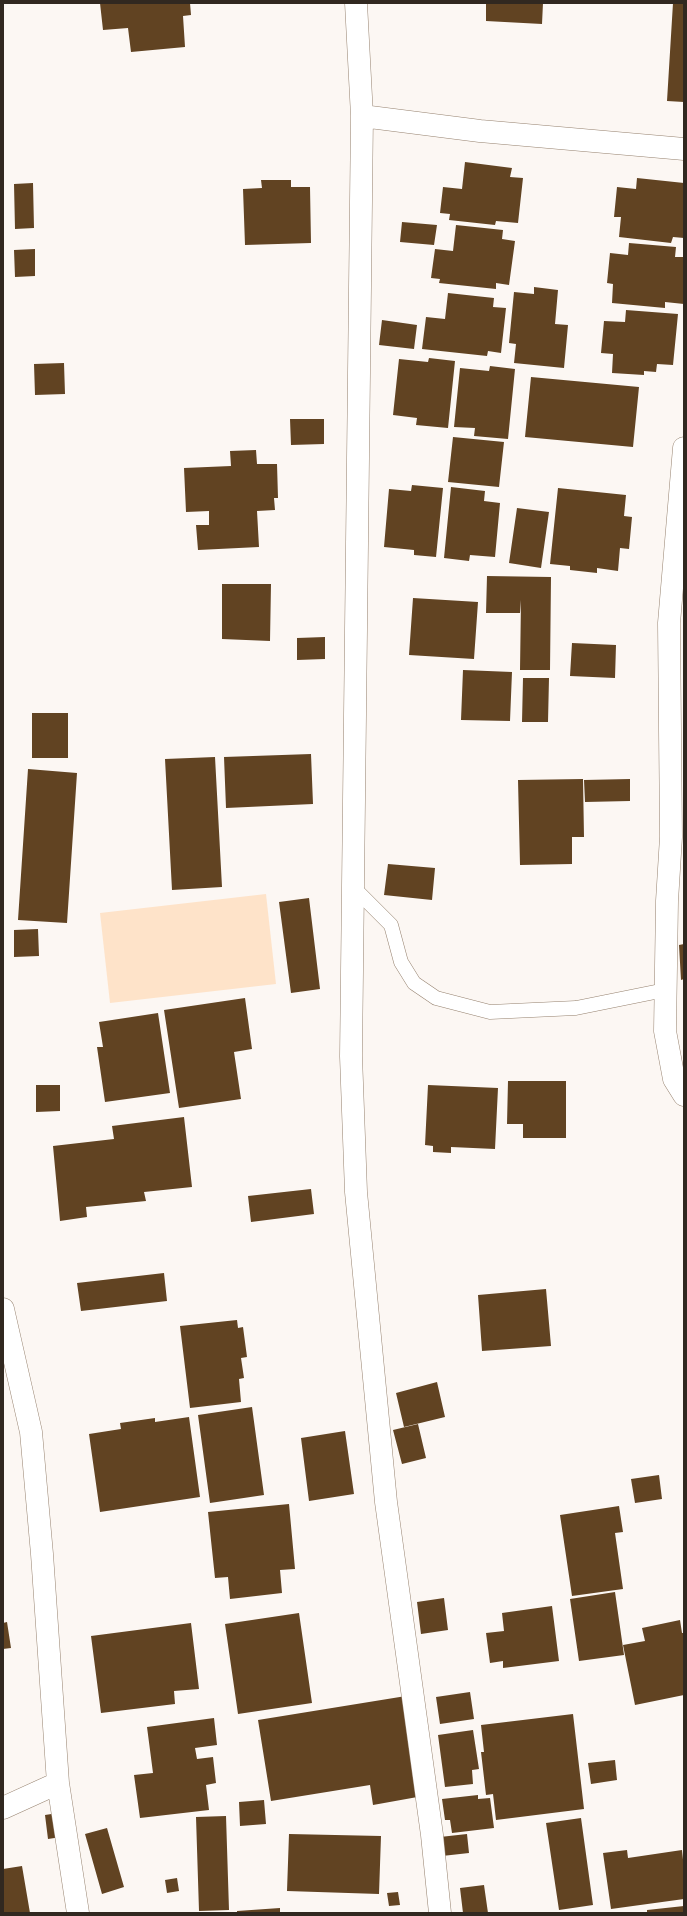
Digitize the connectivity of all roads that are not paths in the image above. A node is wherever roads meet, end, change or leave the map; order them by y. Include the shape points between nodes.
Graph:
1 (356, 3) edge
2 (362, 116) junction
3 (684, 149) edge
4 (684, 448) edge
5 (677, 836) edge
6 (353, 887) junction
7 (665, 990) junction
8 (684, 1095) edge
9 (3, 1309) edge
10 (58, 1783) junction
11 (3, 1808) edge
12 (78, 1913) edge
13 (440, 1913) edge

1 - 2 street
2 - 3 street via 480,131
2 - 6 street
4 - 5 street via 669,623
5 - 7 street
6 - 7 lane via 390,925 401,962 414,983 436,998 490,1012 576,1008
6 - 13 street via 351,1056 356,1192 386,1502 431,1827
7 - 8 street via 665,1031 674,1079
9 - 10 street via 31,1432
10 - 11 street
10 - 12 street

